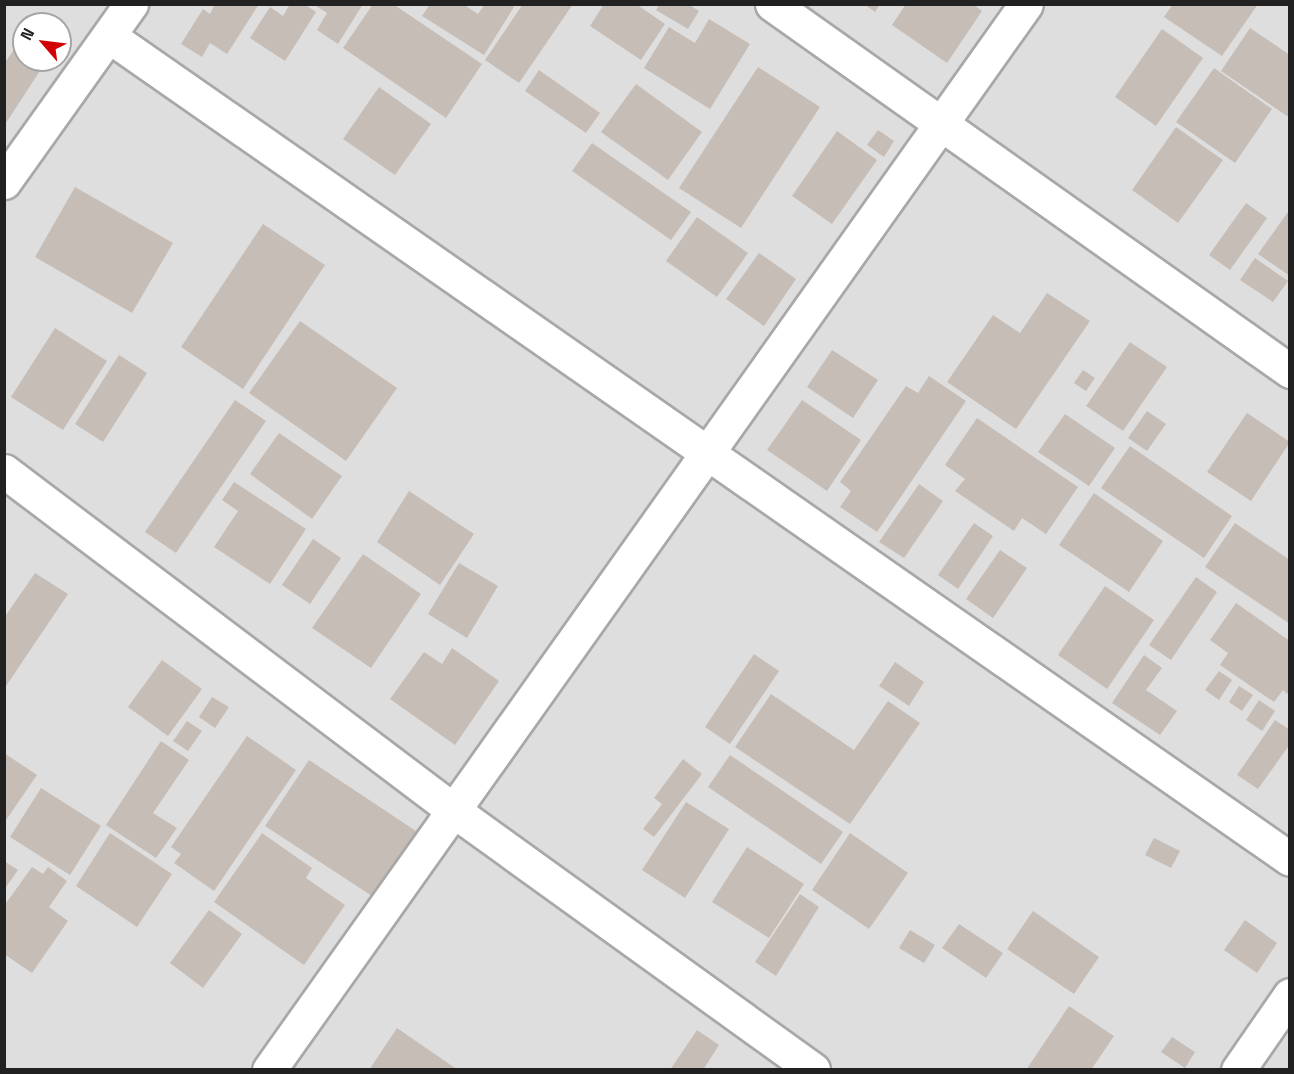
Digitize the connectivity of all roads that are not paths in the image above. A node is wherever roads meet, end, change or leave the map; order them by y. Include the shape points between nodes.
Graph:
1 (131, 4) edge
2 (772, 4) edge
3 (1026, 4) edge
4 (109, 36) junction
5 (941, 124) junction
6 (4, 182) edge
7 (1290, 371) edge
8 (707, 453) junction
9 (4, 471) edge
10 (453, 810) junction
11 (1290, 860) edge
12 (1290, 996) edge
13 (269, 1070) edge
14 (813, 1070) edge
15 (1238, 1070) edge

1 - 4 street
2 - 5 street
3 - 5 street
4 - 6 street
4 - 8 street
5 - 7 street
5 - 8 street
8 - 10 street
8 - 11 street
9 - 10 street
10 - 13 street
10 - 14 street
12 - 15 street

